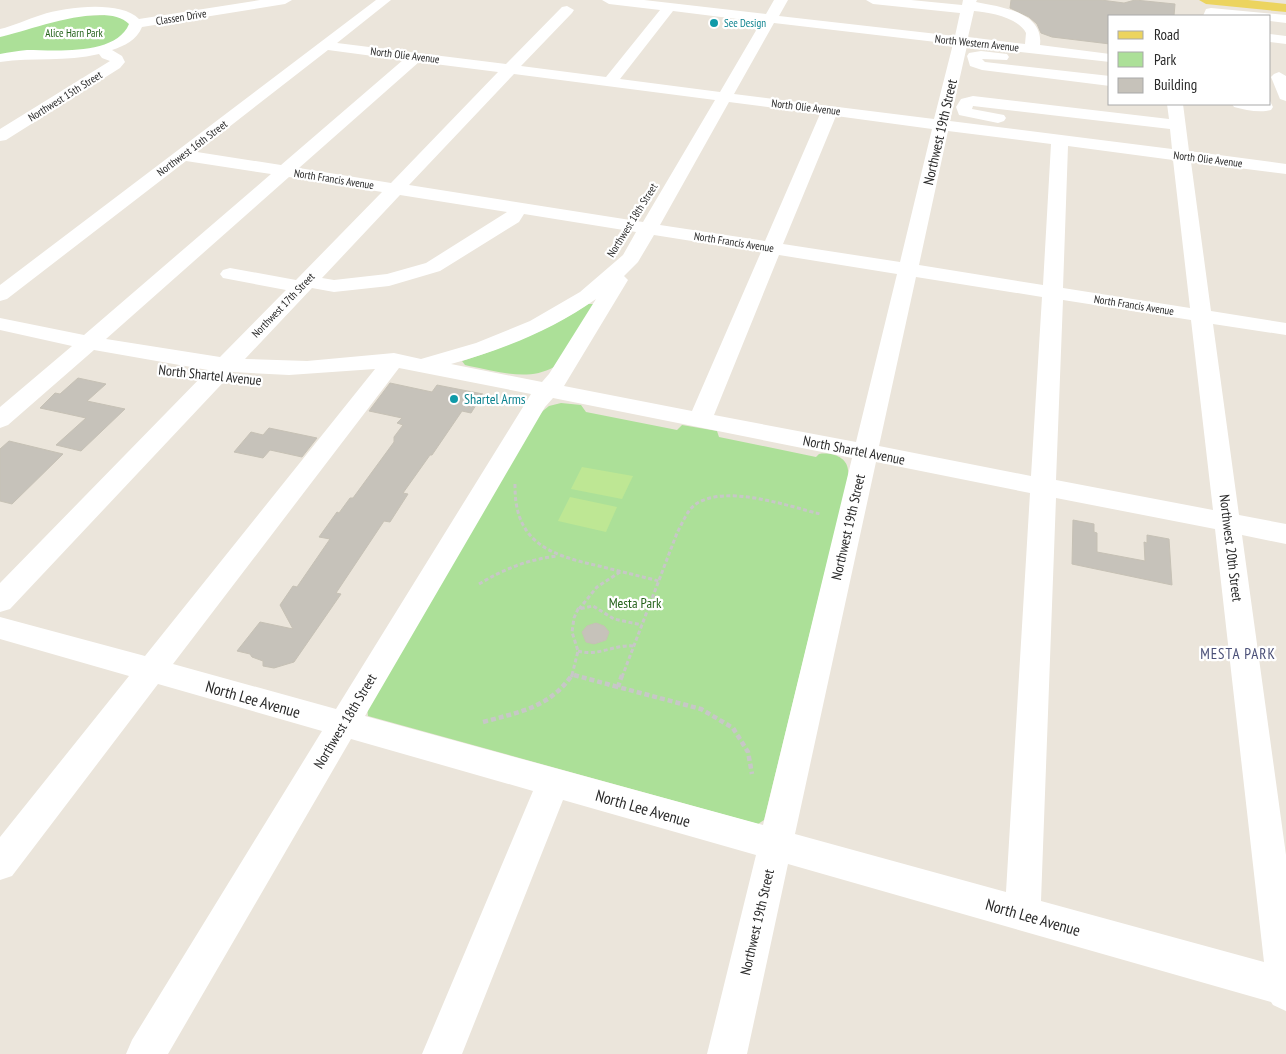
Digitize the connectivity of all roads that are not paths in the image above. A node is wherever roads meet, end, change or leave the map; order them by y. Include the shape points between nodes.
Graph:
1 (285, 0) edge
2 (384, 0) edge
3 (609, 0) edge
4 (781, 0) edge
5 (873, 0) edge
6 (1206, 0) edge
7 (800, 6) dead end
8 (669, 7) junction
9 (1286, 8) edge
10 (567, 10) dead end
11 (762, 13) junction
12 (1210, 15) edge
13 (1249, 15) edge
14 (961, 16) edge
15 (1271, 17) edge
16 (1286, 19) edge
17 (136, 24) junction
18 (1271, 28) edge
19 (1286, 29) edge
20 (0, 33) edge
21 (1271, 38) edge
22 (1286, 40) edge
23 (326, 46) junction
24 (1032, 47) junction
25 (1271, 50) edge
26 (1286, 51) edge
27 (105, 52) junction
28 (1108, 53) edge
29 (416, 57) junction
30 (0, 58) edge
31 (1108, 58) edge
32 (511, 69) junction
33 (1108, 69) edge
34 (952, 80) junction
35 (1108, 81) edge
36 (610, 82) junction
37 (42, 92) dead end
38 (1108, 93) edge
39 (717, 96) junction
40 (1108, 105) edge
41 (1110, 105) edge
42 (1252, 105) edge
43 (1264, 105) edge
44 (830, 110) junction
45 (941, 125) junction
46 (1174, 126) edge
47 (0, 136) edge
48 (1060, 140) junction
49 (182, 155) junction
50 (1286, 169) edge
51 (284, 171) junction
52 (396, 189) junction
53 (652, 190) dead end
54 (642, 206) dead end
55 (520, 208) junction
56 (639, 227) junction
57 (772, 248) junction
58 (631, 258) junction
59 (908, 269) junction
60 (230, 274) dead end
61 (304, 284) junction
62 (1053, 292) junction
63 (0, 295) edge
64 (1202, 315) junction
65 (0, 324) edge
66 (1286, 328) edge
67 (0, 338) edge
68 (82, 347) junction
69 (422, 365) junction
70 (388, 366) junction
71 (220, 372) junction
72 (547, 390) junction
73 (0, 420) edge
74 (700, 420) junction
75 (866, 452) junction
76 (1044, 487) junction
77 (1228, 523) junction
78 (1286, 534) edge
79 (0, 601) edge
80 (0, 628) edge
81 (151, 670) junction
82 (344, 724) junction
83 (553, 783) junction
84 (775, 844) junction
85 (0, 864) edge
86 (1024, 914) junction
87 (1286, 987) edge
88 (1286, 992) edge
89 (146, 1054) edge
90 (442, 1054) edge
91 (727, 1054) edge

1 - 17 street, Classen Drive
2 - 23 street, Northwest 16th Street
3 - 8 street, North Western Avenue
4 - 11 street, Northwest 18th Street
5 - 14 street
6 - 9 main road
7 - 14 street via 797,11
8 - 11 street, North Western Avenue
8 - 36 street
10 - 32 street, Northwest 17th Street
11 - 14 street, North Western Avenue via 874,32
11 - 39 street, Northwest 18th Street
12 - 13 street via 1211,12
14 - 24 street, North Western Avenue
14 - 24 street via 990,9 1020,20 1033,33
14 - 34 street, Northwest 19th Street
15 - 16 street
17 - 20 street, Classen Drive via 130,17 119,13 84,11 50,16
17 - 27 street, Classen Drive via 130,35
18 - 19 street
21 - 22 street
23 - 29 street, North Olie Avenue
23 - 49 street, Northwest 16th Street
24 - 28 street, North Western Avenue
24 - 31 street, North Western Avenue
25 - 26 street
27 - 30 street, Classen Drive
27 - 37 street, Northwest 15th Street
27 - 47 street, Northwest 15th Street via 118,62
29 - 32 street, North Olie Avenue
29 - 51 street
32 - 36 street, North Olie Avenue
32 - 52 street, Northwest 17th Street
33 - 35 street via 974,56 974,63 982,66
34 - 38 street
34 - 40 street
34 - 45 street, Northwest 19th Street
36 - 39 street, North Olie Avenue
39 - 44 street, North Olie Avenue
39 - 53 street, Northwest 18th Street
39 - 56 street, Northwest 18th Street
41 - 46 street via 1155,110
42 - 43 street
44 - 45 street, North Olie Avenue
44 - 57 street
45 - 48 street, North Olie Avenue
45 - 59 street, Northwest 19th Street
46 - 46 street via 973,101 964,107 965,112 974,115
46 - 48 street, North Olie Avenue
46 - 50 street, North Olie Avenue
46 - 64 street, Northwest 20th Street
48 - 62 street
49 - 51 street, North Francis Avenue
49 - 63 street, Northwest 16th Street
51 - 52 street, North Francis Avenue
51 - 68 street
52 - 55 street, North Francis Avenue
52 - 61 street, Northwest 17th Street
54 - 56 street, Northwest 18th Street
55 - 56 street, North Francis Avenue
55 - 61 street via 512,218 420,272 389,280 334,286
56 - 57 street, North Francis Avenue
56 - 58 street, Northwest 18th Street
56 - 70 street, Northwest 18th Street via 585,280 553,302 485,334
57 - 59 street, North Francis Avenue
57 - 74 street
58 - 69 street, Northwest 18th Street via 605,284 570,309 476,350
58 - 72 street via 558,378
59 - 62 street, North Francis Avenue
59 - 75 street, Northwest 19th Street
60 - 61 street
61 - 71 street, Northwest 17th Street
62 - 64 street, North Francis Avenue
62 - 76 street
64 - 66 street, North Francis Avenue
64 - 77 street, Northwest 20th Street
65 - 68 street, North Shartel Avenue
67 - 68 street, North Shartel Avenue
68 - 71 street, North Shartel Avenue via 175,374
68 - 73 street
69 - 70 street, North Shartel Avenue
69 - 72 street, North Shartel Avenue
70 - 71 street, North Shartel Avenue via 336,379 290,381
70 - 81 street
71 - 79 street, Northwest 17th Street
72 - 74 street, North Shartel Avenue
72 - 82 street, Northwest 18th Street via 536,403
74 - 75 street, North Shartel Avenue
75 - 76 street, North Shartel Avenue
75 - 84 street, Northwest 19th Street
76 - 77 street, North Shartel Avenue
76 - 86 street
77 - 78 street, North Shartel Avenue
77 - 87 street, Northwest 20th Street
80 - 81 street, North Lee Avenue
81 - 82 street, North Lee Avenue
81 - 85 street
82 - 83 street, North Lee Avenue
82 - 89 street, Northwest 18th Street
83 - 84 street, North Lee Avenue
83 - 90 street
84 - 86 street, North Lee Avenue
84 - 91 street, Northwest 19th Street
86 - 87 street, North Lee Avenue
87 - 88 street, Northwest 20th Street

